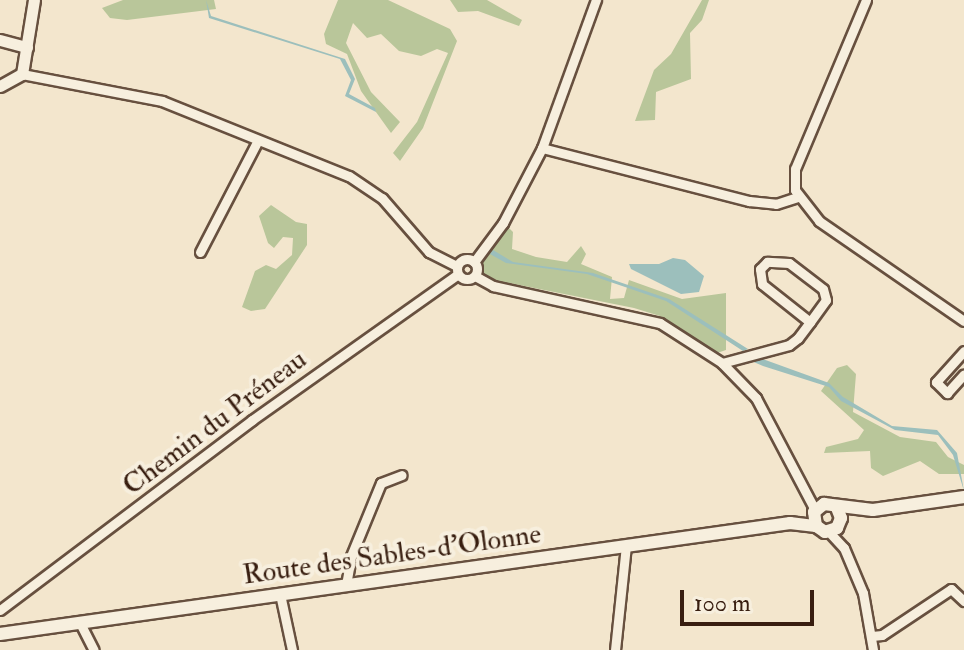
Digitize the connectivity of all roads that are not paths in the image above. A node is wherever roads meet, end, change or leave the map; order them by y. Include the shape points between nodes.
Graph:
1 (34, 0) edge
2 (596, 0) edge
3 (866, 0) edge
4 (0, 40) edge
5 (27, 47) junction
6 (22, 74) junction
7 (0, 86) edge
8 (258, 140) junction
9 (542, 148) junction
10 (798, 197) junction
11 (200, 252) dead end
12 (474, 262) junction
13 (458, 270) junction
14 (475, 276) junction
15 (964, 321) edge
16 (810, 322) junction
17 (964, 351) edge
18 (722, 363) junction
19 (964, 374) edge
20 (402, 475) dead end
21 (964, 497) edge
22 (818, 508) junction
23 (837, 508) junction
24 (873, 510) junction
25 (790, 523) junction
26 (831, 526) junction
27 (626, 546) junction
28 (346, 585) junction
29 (280, 594) junction
30 (964, 601) edge
31 (0, 610) edge
32 (80, 623) junction
33 (0, 634) edge
34 (872, 636) junction
35 (94, 650) edge
36 (292, 650) edge
37 (615, 650) edge
38 (873, 650) edge

1 - 5 street
2 - 9 street
3 - 10 street via 795,169
4 - 5 street
5 - 6 street
6 - 7 street
6 - 8 street via 126,91
8 - 11 street
8 - 13 street via 372,189 429,252
9 - 10 street via 749,201 776,204
9 - 12 street via 503,223
10 - 15 street via 819,221
12 - 13 street via 464,259
12 - 14 street
13 - 14 street via 466,280
13 - 31 street, Chemin du Préneau
14 - 18 street via 493,286 650,319
16 - 16 street via 826,300 823,289 789,263 767,262 760,269 762,284
16 - 18 street via 789,345
17 - 19 street via 936,382 947,393
18 - 22 street via 749,388
20 - 28 street via 381,483 351,556
21 - 24 main road, Route des Sables-d'Olonne
22 - 23 main road, Route des Sables-d'Olonne
22 - 25 main road, Route des Sables-d'Olonne
22 - 26 main road
23 - 24 main road, Route des Sables-d'Olonne
23 - 26 main road
24 - 26 main road, Route des Sables-d'Olonne
25 - 26 main road, Route des Sables-d'Olonne
25 - 27 main road, Route des Sables-d'Olonne
26 - 34 street via 863,593
27 - 28 main road, Route des Sables-d'Olonne
27 - 37 street
28 - 29 main road, Route des Sables-d'Olonne
29 - 32 main road, Route des Sables-d'Olonne
29 - 36 street
30 - 34 street via 951,589 882,635
32 - 33 main road, Route des Sables-d'Olonne
32 - 35 street
34 - 38 street

